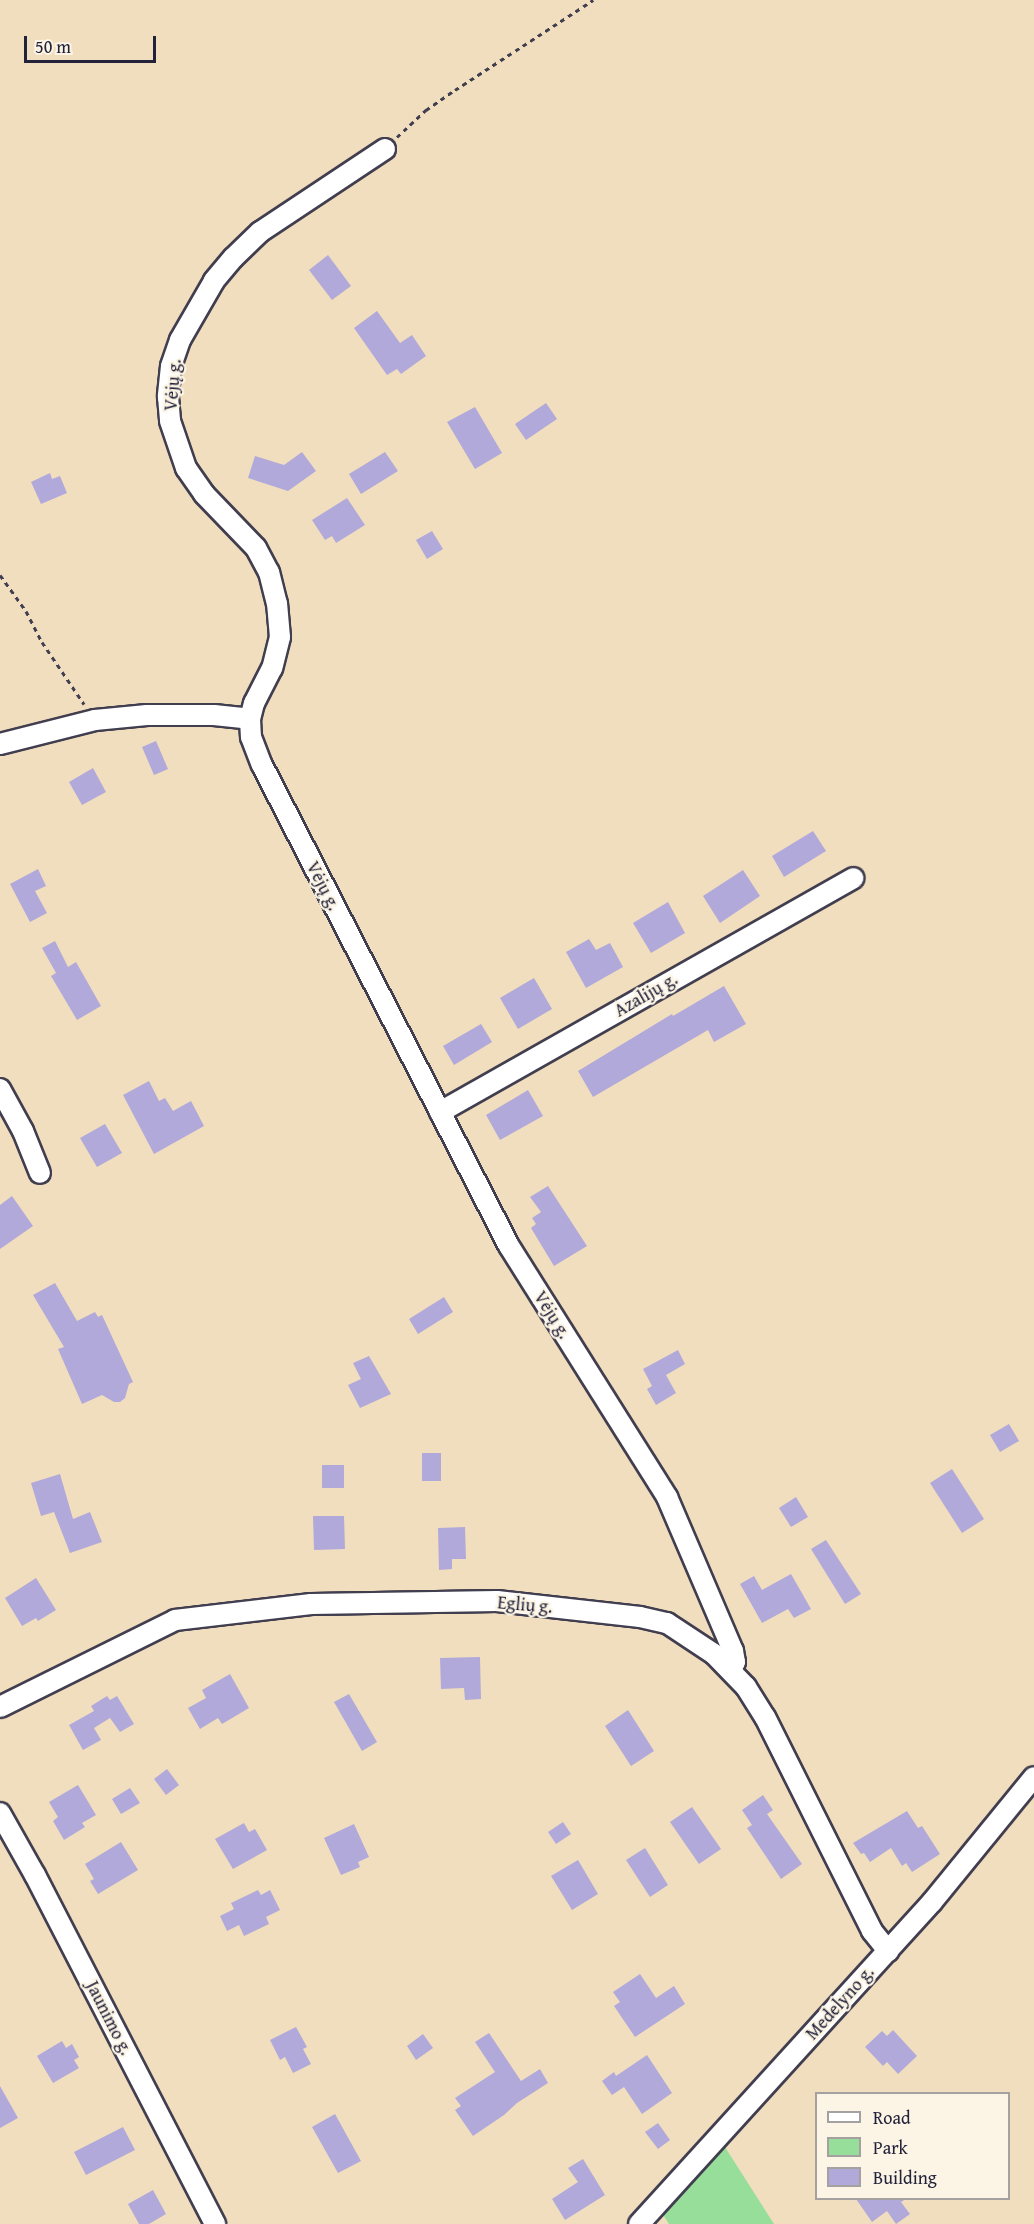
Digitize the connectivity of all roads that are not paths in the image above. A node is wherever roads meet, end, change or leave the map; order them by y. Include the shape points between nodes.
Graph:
1 (385, 149) road end
2 (250, 720) junction
3 (0, 744) edge
4 (853, 878) dead end
5 (0, 1089) edge
6 (440, 1112) junction
7 (40, 1173) dead end
8 (731, 1670) junction
9 (0, 1707) edge
10 (1034, 1777) edge
11 (0, 1813) edge
12 (888, 1951) junction
13 (215, 2224) edge
14 (639, 2224) edge

1 - 2 street, Vėjų g. via 284,214 233,258 195,312 171,366 170,421 186,468 204,494 256,548 269,572 278,603 277,652
2 - 3 street via 214,715 147,715 95,720
2 - 6 street, Vėjų g. via 251,737 262,765
4 - 6 street, Azalijų g.
5 - 7 street
6 - 8 street, Vėjų g. via 509,1246 667,1497 723,1625 735,1662
8 - 9 street, Eglių g. via 667,1623 640,1617 497,1601 311,1605 176,1620
8 - 12 street, Eglių g. via 765,1717 872,1932
10 - 12 street, Medelyno g.
11 - 13 street, Jaunimo g.
12 - 14 street, Medelyno g.

